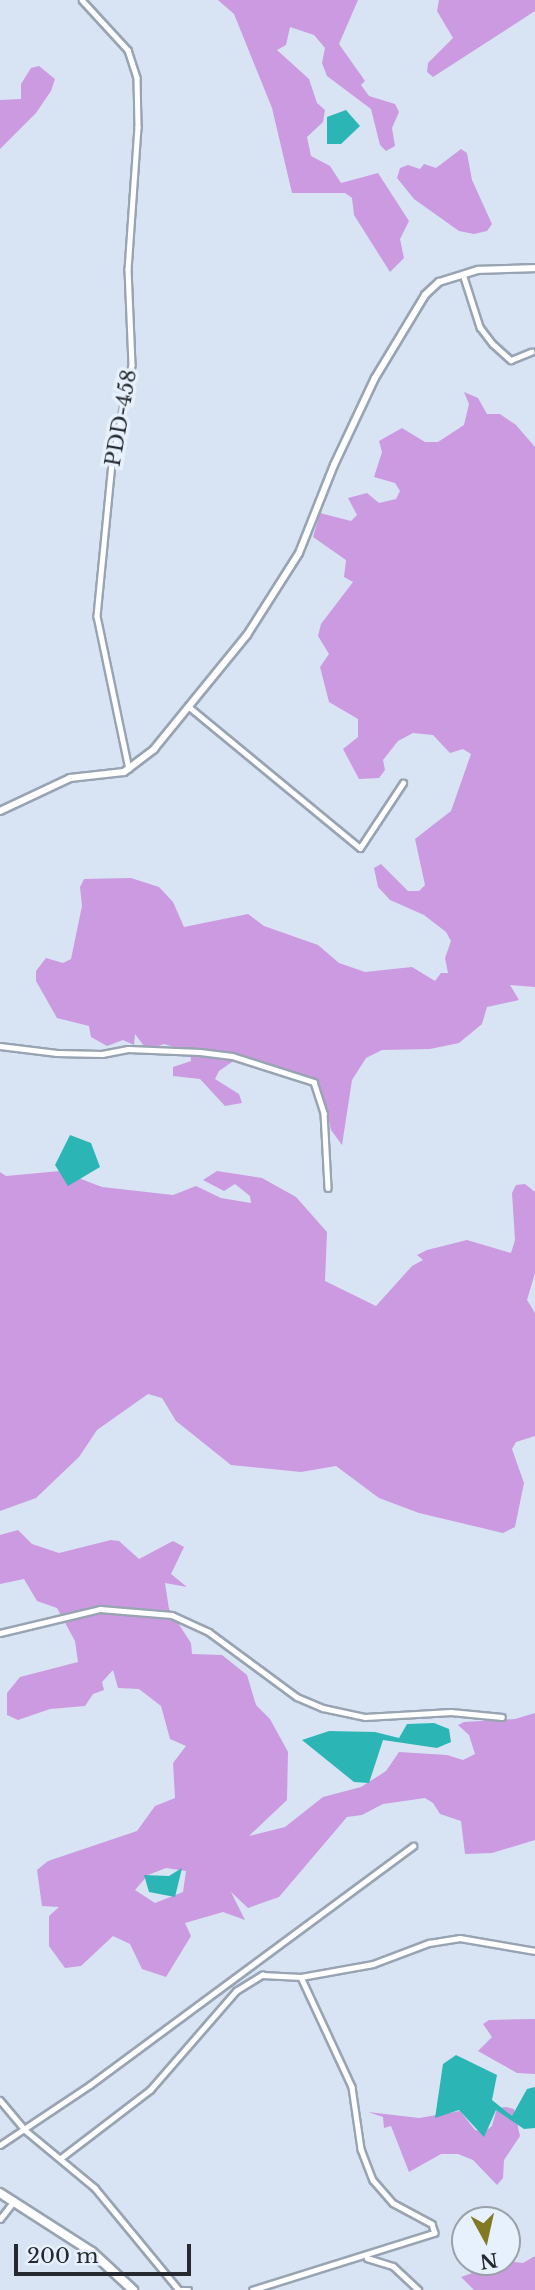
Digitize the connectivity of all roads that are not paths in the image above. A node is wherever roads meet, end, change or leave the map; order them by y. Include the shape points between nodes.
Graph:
1 (82, 0) edge
2 (535, 268) edge
3 (463, 274) junction
4 (531, 352) dead end
5 (188, 706) junction
6 (129, 769) junction
7 (403, 783) dead end
8 (0, 811) edge
9 (0, 1046) edge
10 (328, 1188) dead end
11 (0, 1633) edge
12 (502, 1717) dead end
13 (414, 1846) dead end
14 (535, 1951) edge
15 (301, 1977) junction
16 (0, 2100) edge
17 (25, 2130) junction
18 (0, 2145) edge
19 (61, 2158) junction
20 (0, 2193) edge
21 (15, 2200) junction
22 (0, 2219) edge
23 (366, 2258) junction
24 (133, 2290) edge
25 (181, 2290) edge
26 (189, 2290) edge
27 (253, 2290) edge
28 (419, 2290) edge

1 - 6 street, PDD-458 / PDD-458 via 128,50 137,78 128,269 132,365 112,463 97,616
2 - 3 street
3 - 4 street via 480,327 493,344 511,360
3 - 5 street via 439,282 425,295 375,378 299,554 247,635
5 - 6 street via 154,749
5 - 7 street via 360,848
6 - 8 street via 70,778
9 - 10 street via 86,1054 128,1049 191,1051 232,1056 314,1082 324,1113
11 - 12 street via 100,1609 172,1615 209,1632 297,1697 323,1708 365,1717 451,1712
13 - 17 street
14 - 15 street via 451,1939 373,1964
15 - 19 street via 262,1975 236,1991 150,2090
15 - 23 street via 352,2087 361,2149 373,2180 393,2203 435,2230 432,2237
16 - 17 street
17 - 18 street
17 - 19 street
19 - 25 street via 128,2224
20 - 21 highway
21 - 22 street
21 - 24 highway via 92,2252
23 - 27 street
23 - 28 street via 393,2266
25 - 26 street

